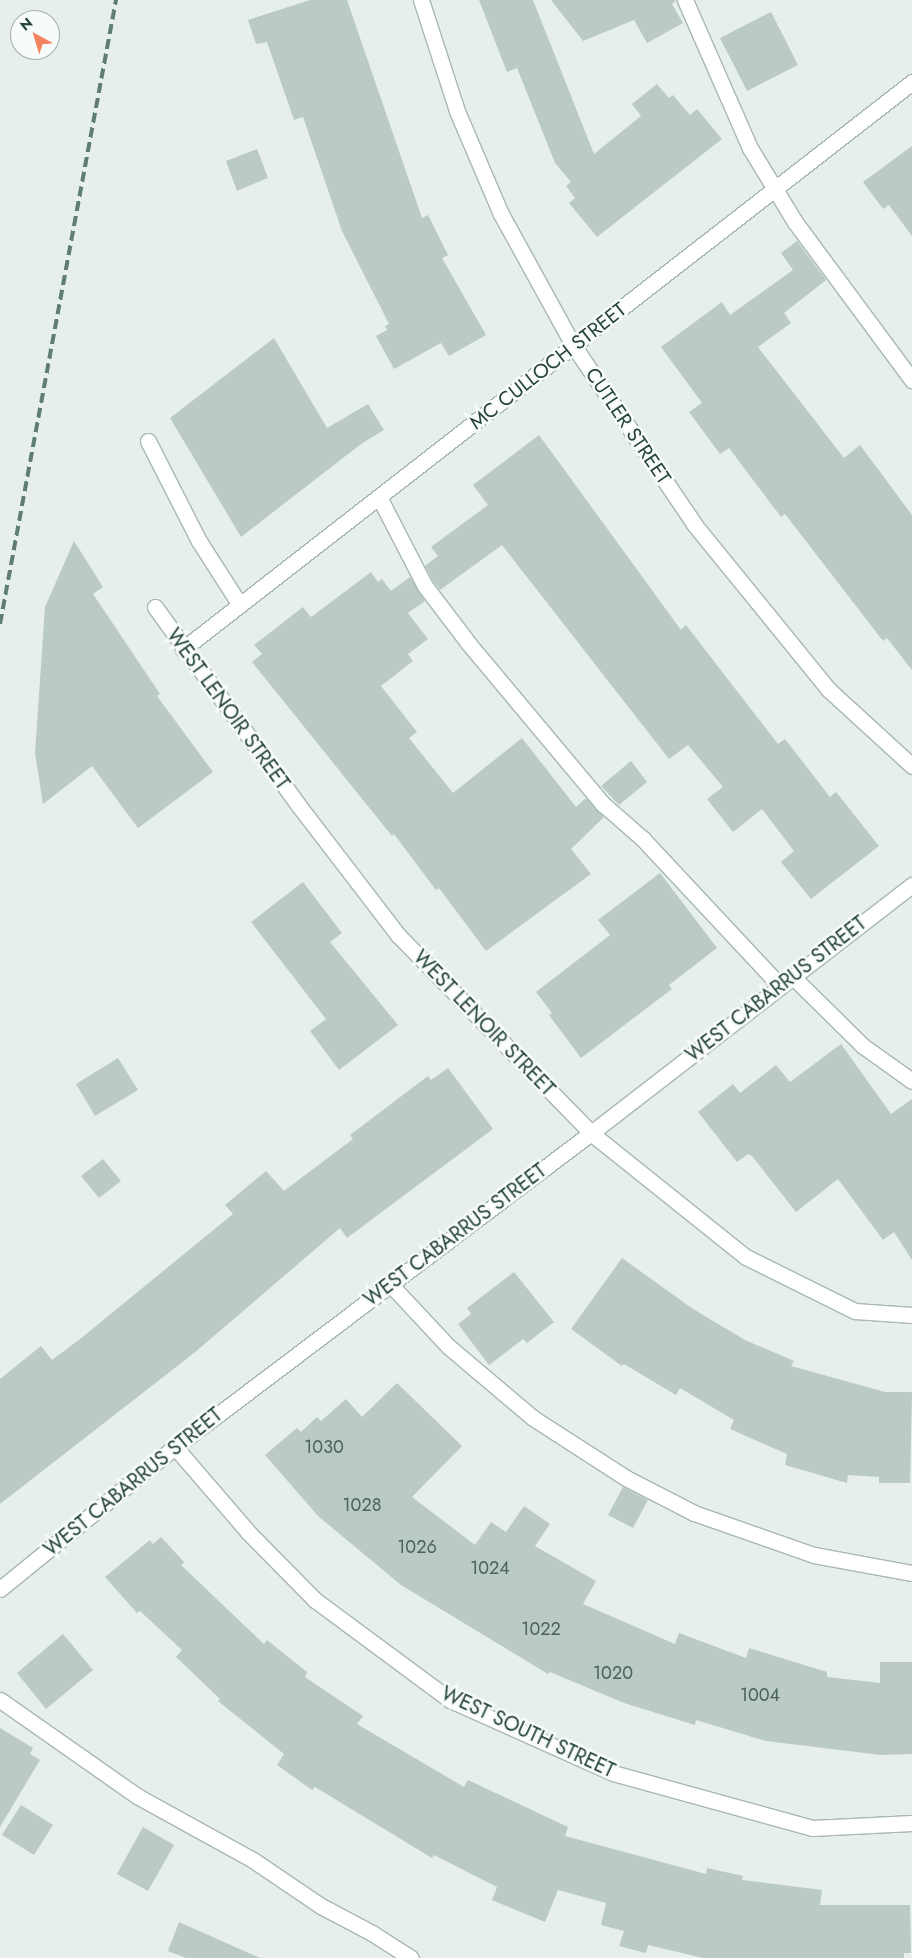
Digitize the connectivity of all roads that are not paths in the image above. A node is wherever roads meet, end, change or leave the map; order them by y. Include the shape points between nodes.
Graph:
1 (421, 0) edge
2 (685, 0) edge
3 (912, 82) edge
4 (775, 189) junction
5 (573, 345) junction
6 (912, 380) edge
7 (148, 441) dead end
8 (379, 497) junction
9 (240, 605) junction
10 (155, 607) dead end
11 (183, 649) junction
12 (912, 766) edge
13 (912, 885) edge
14 (792, 976) junction
15 (780, 986) junction
16 (912, 1081) edge
17 (591, 1133) junction
18 (390, 1284) junction
19 (912, 1315) edge
20 (175, 1447) junction
21 (912, 1573) edge
22 (0, 1589) edge
23 (0, 1700) edge
24 (912, 1824) edge
25 (410, 1958) edge

1 - 5 street, CUTLER STREET via 457,110 501,214
2 - 4 street via 750,148
3 - 4 street, MC CULLOCH STREET
4 - 5 street, MC CULLOCH STREET
4 - 6 street via 833,275
5 - 8 street, MC CULLOCH STREET
5 - 12 street, CUTLER STREET via 694,524 828,689
7 - 9 street via 199,541
8 - 9 street, MC CULLOCH STREET
8 - 15 street via 425,586 469,644 603,804 643,839
9 - 11 street, MC CULLOCH STREET
10 - 11 street, WEST LENOIR STREET
11 - 17 street, WEST LENOIR STREET via 398,935
13 - 14 street, WEST CABARRUS STREET
14 - 15 street, WEST CABARRUS STREET
14 - 16 street via 863,1046
15 - 17 street, WEST CABARRUS STREET
17 - 18 street, WEST CABARRUS STREET
17 - 19 street, WEST LENOIR STREET via 746,1257 855,1311
18 - 20 street, WEST CABARRUS STREET
18 - 21 street via 449,1348 533,1418 626,1478 694,1513 814,1555
20 - 22 street, WEST CABARRUS STREET
20 - 24 street, WEST SOUTH STREET via 248,1532 315,1600 450,1700 613,1773 812,1828
23 - 25 street via 138,1796 253,1860 320,1906 372,1933

